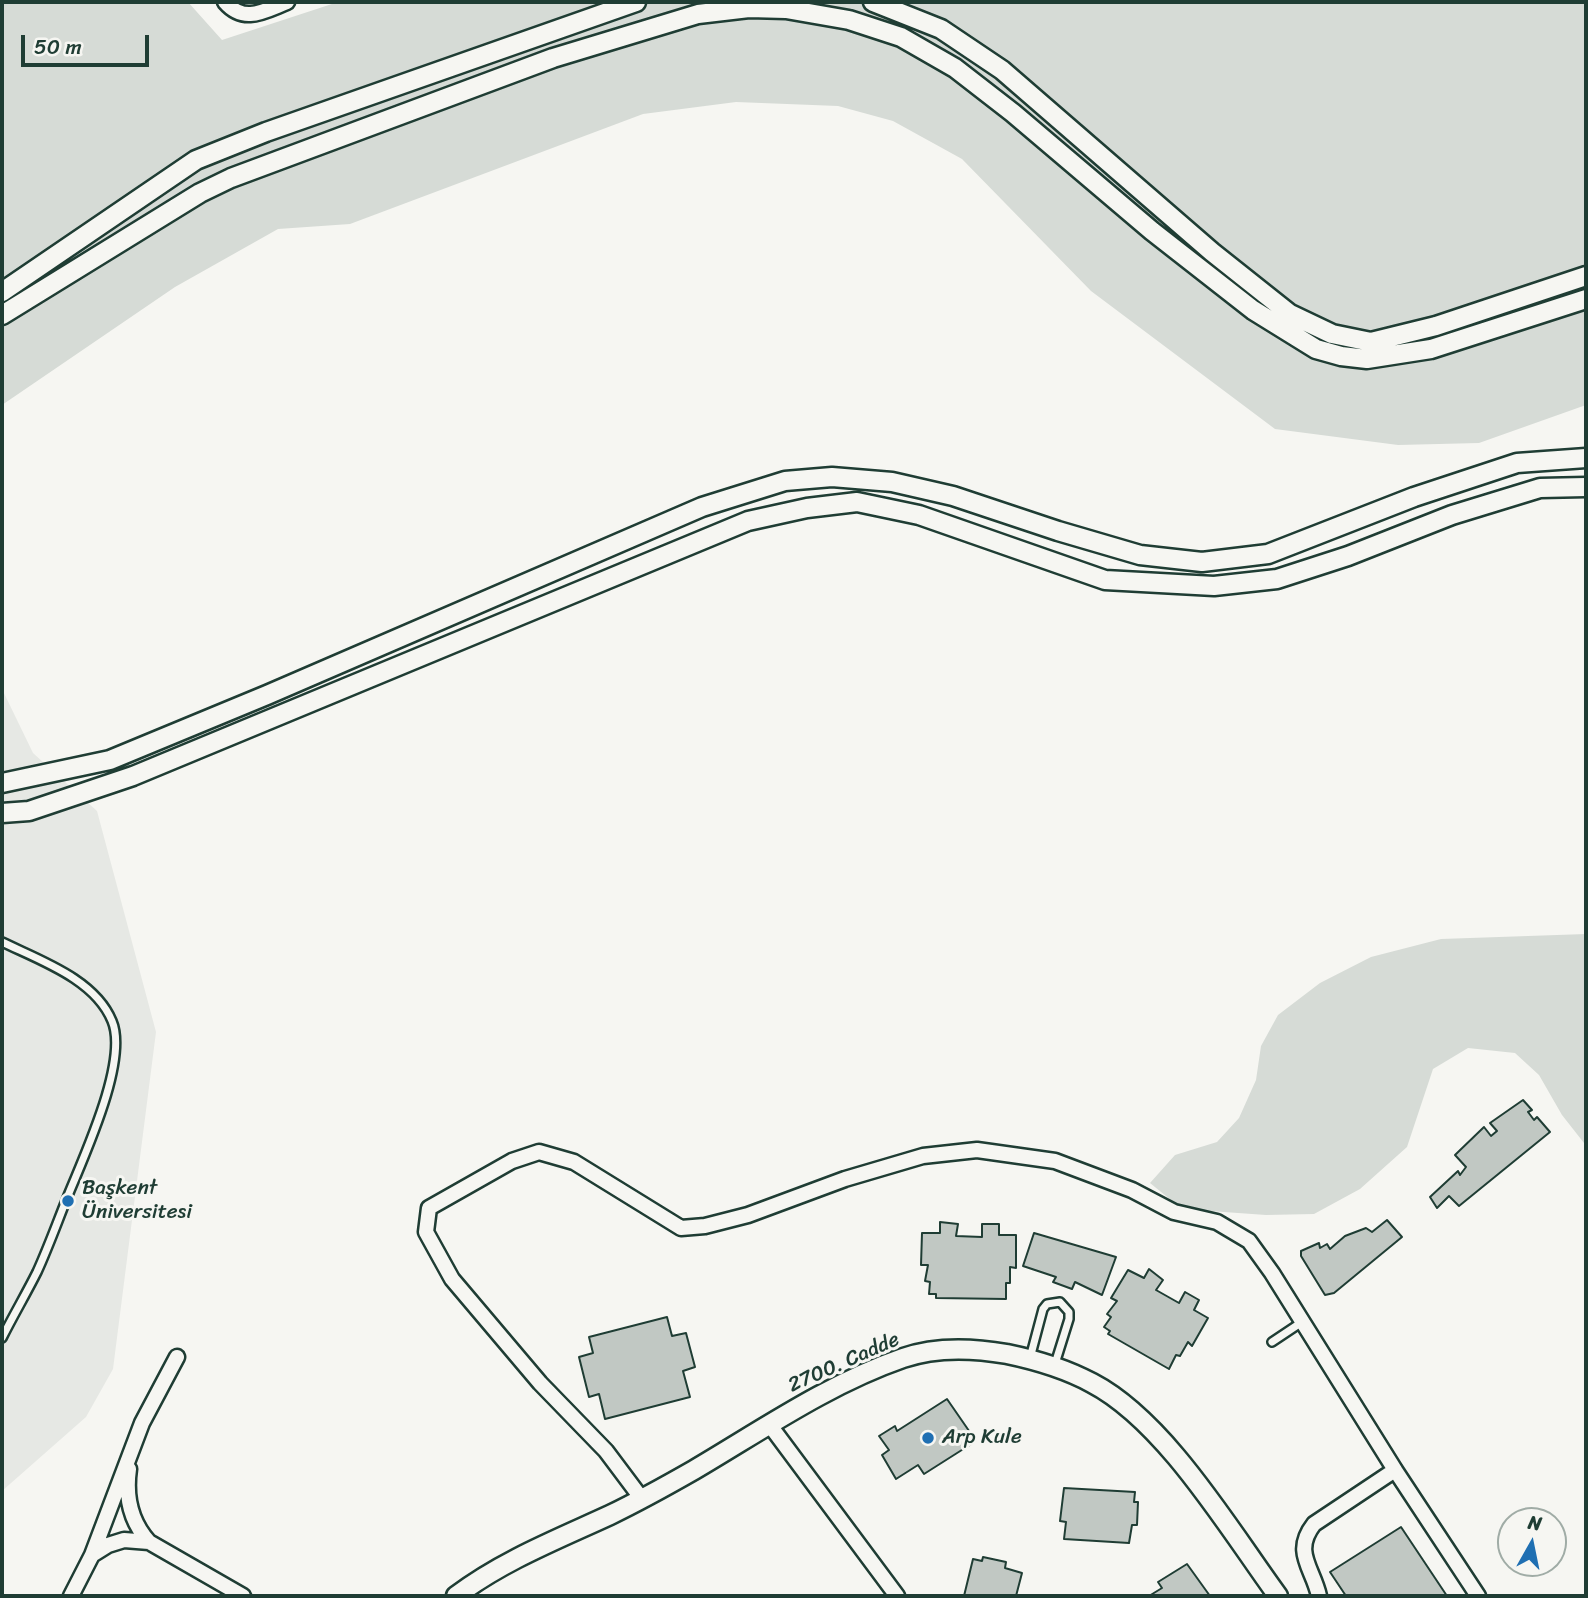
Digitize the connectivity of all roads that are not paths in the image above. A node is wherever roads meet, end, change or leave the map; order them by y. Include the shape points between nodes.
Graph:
1 (225, 2) edge
2 (287, 2) edge
3 (636, 2) edge
4 (873, 2) edge
5 (1586, 276) edge
6 (2, 292) edge
7 (1586, 299) edge
8 (2, 315) edge
9 (1586, 458) edge
10 (1586, 487) edge
11 (2, 783) edge
12 (2, 813) edge
13 (2, 942) edge
14 (1302, 1322) junction
15 (2, 1338) edge
16 (1272, 1342) dead end
17 (177, 1357) dead end
18 (1030, 1359) junction
19 (1054, 1367) junction
20 (769, 1424) junction
21 (133, 1445) junction
22 (1395, 1470) junction
23 (642, 1499) junction
24 (149, 1542) junction
25 (92, 1555) junction
26 (71, 1596) edge
27 (243, 1596) edge
28 (456, 1596) edge
29 (897, 1596) edge
30 (1278, 1596) edge
31 (1319, 1596) edge
32 (1478, 1596) edge

1 - 2 street via 233,12 244,15
3 - 6 street via 196,160
4 - 5 street via 940,29 1002,70 1280,307 1332,334 1371,342 1436,326
7 - 8 street via 1431,349 1367,359 1316,349 1243,302 955,68 901,37 849,20 749,8 698,14 553,58 231,178 200,192
9 - 11 street via 1517,463 1268,554 1202,562 1140,555 953,496 892,482 832,477 785,481 702,506 110,760
10 - 12 street via 1541,488 1277,579 1214,586 1105,580 919,515 857,502 807,508 748,521 133,776 29,811
13 - 15 lane via 84,986 111,1018 116,1044 93,1132 37,1272
14 - 16 lane
14 - 22 street
14 - 23 street via 1249,1241 1217,1222 1174,1212 1132,1190 1055,1161 977,1150 923,1156 748,1215 681,1228 574,1162 539,1153 512,1161 429,1208 426,1232 452,1279 540,1382 607,1451
17 - 21 street
18 - 19 street, 2700. Cadde
18 - 19 lane via 1043,1309 1060,1302 1069,1319
18 - 20 street, 2700. Cadde via 971,1349 941,1349 904,1357
19 - 30 street, 2700. Cadde via 1093,1383 1148,1425
20 - 23 street, 2700. Cadde
20 - 29 street
21 - 24 street via 128,1474 130,1510 137,1529
21 - 25 street
22 - 31 street via 1314,1524 1304,1536 1303,1553
22 - 32 street
23 - 28 street, 2700. Cadde via 508,1564
24 - 25 street via 124,1540
24 - 27 street
25 - 26 street

